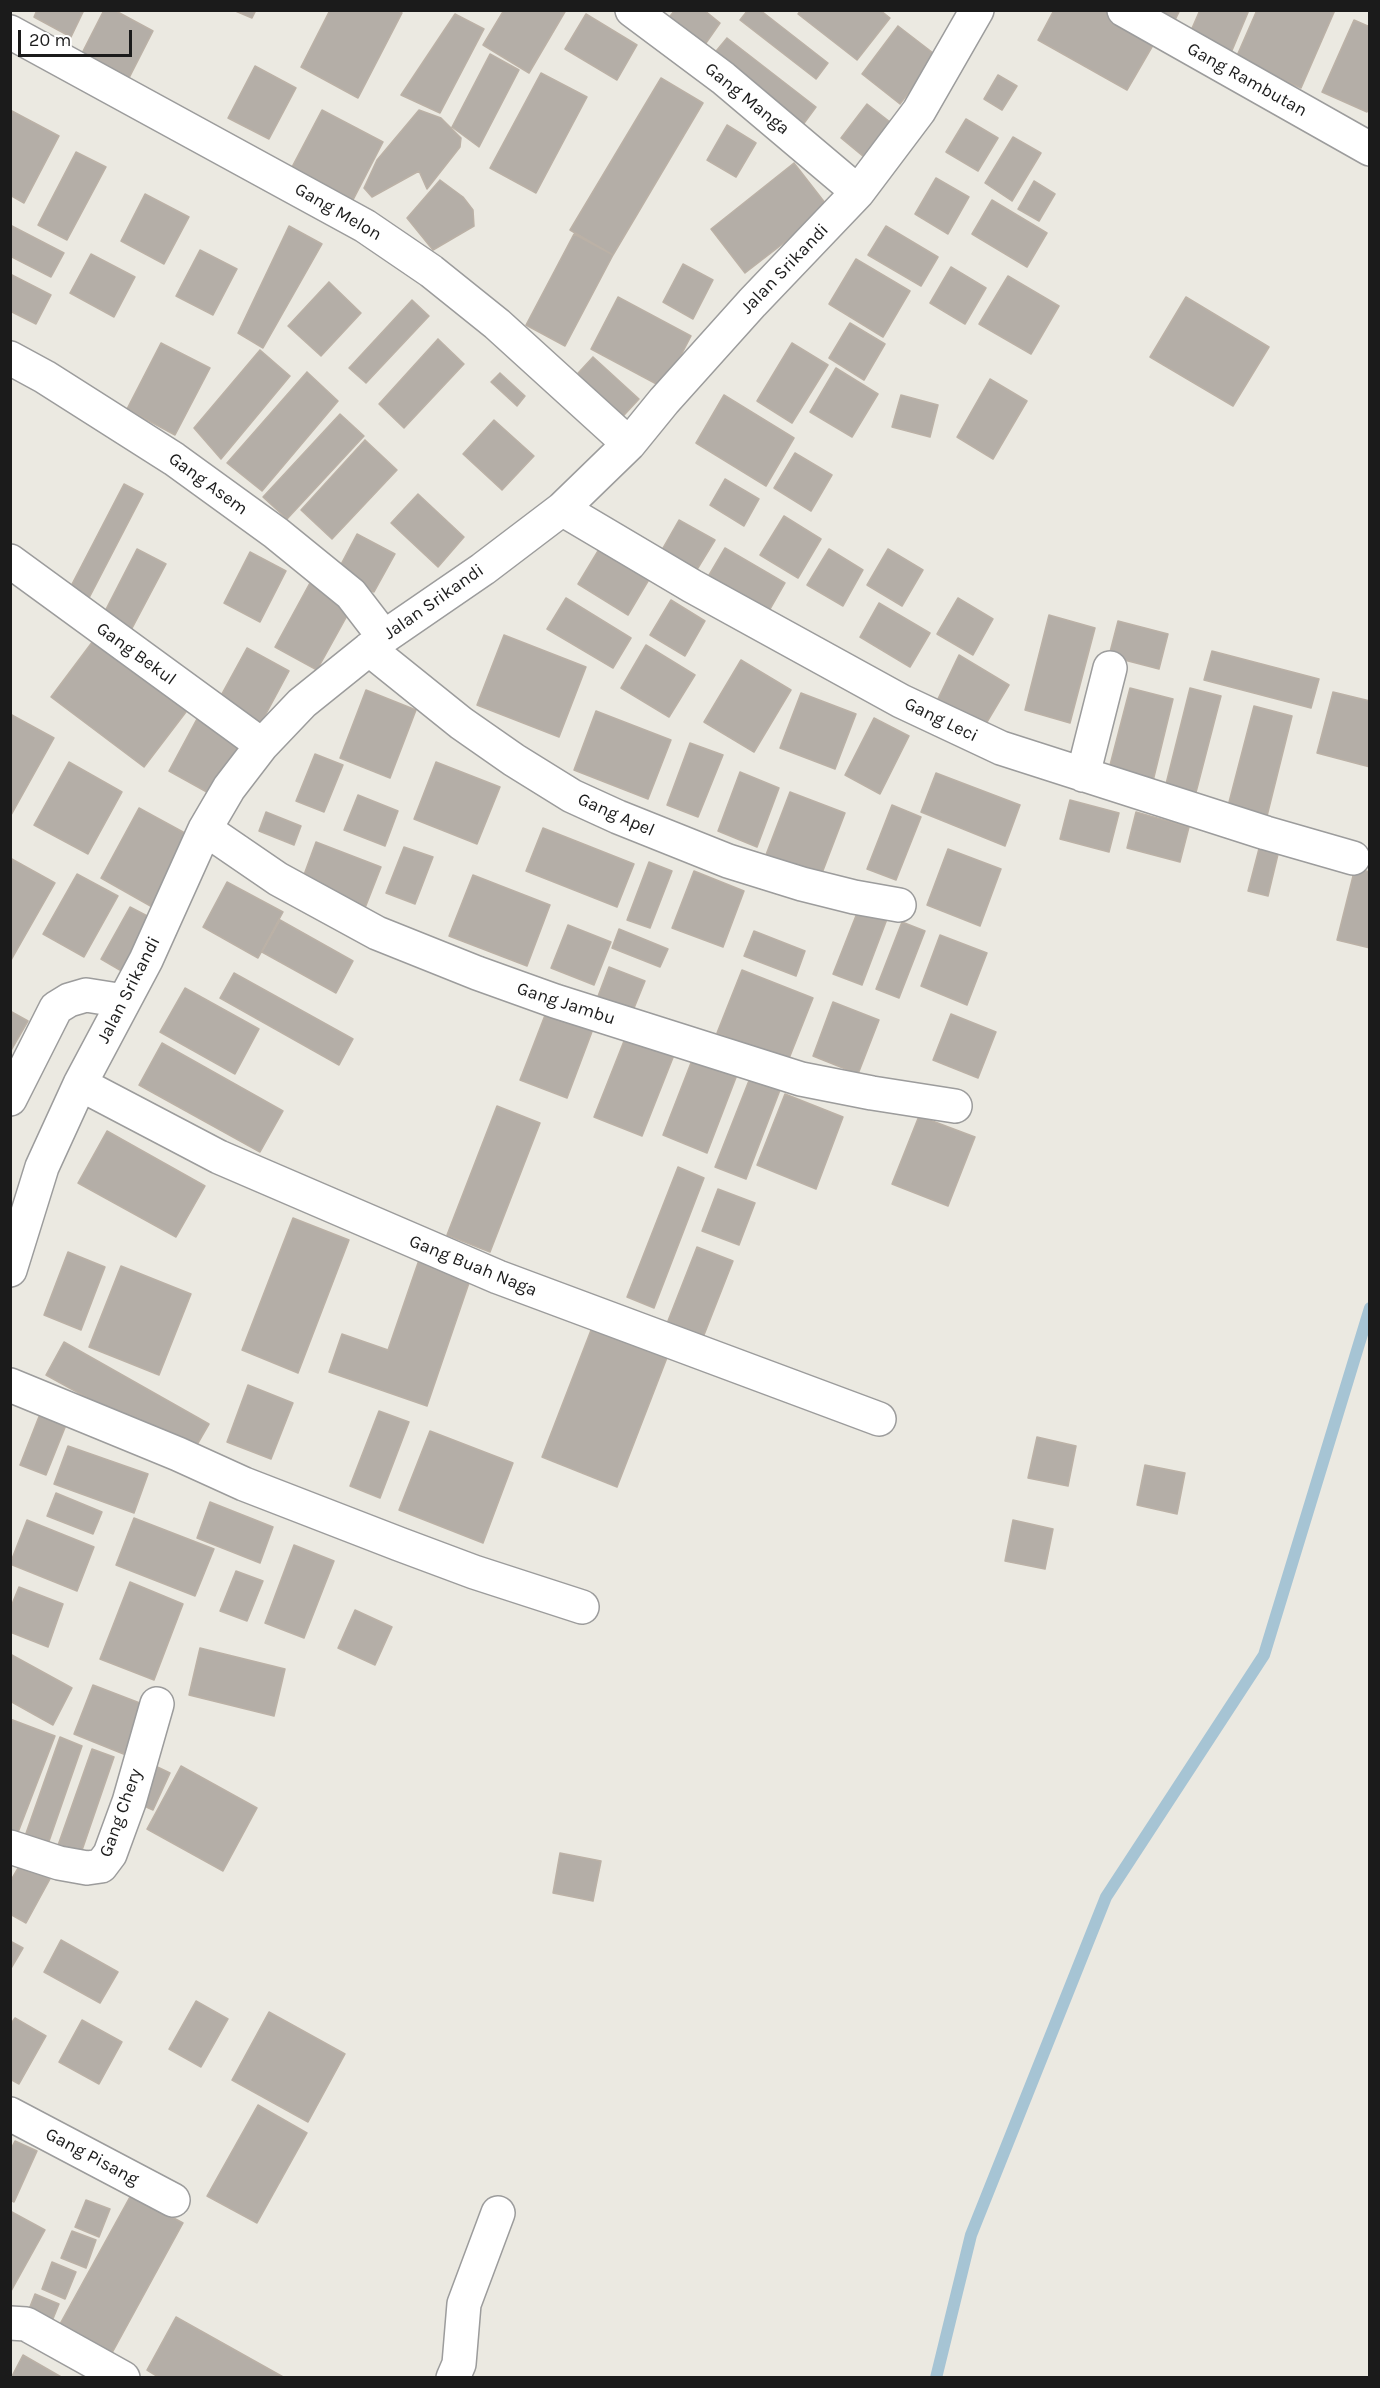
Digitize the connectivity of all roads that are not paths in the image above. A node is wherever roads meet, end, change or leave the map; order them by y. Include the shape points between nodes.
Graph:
1 (632, 10) edge
2 (977, 10) edge
3 (1124, 10) edge
4 (10, 32) edge
5 (1370, 149) edge
6 (858, 192) junction
7 (10, 358) edge
8 (629, 444) junction
9 (562, 509) junction
10 (10, 561) edge
11 (376, 643) junction
12 (1110, 668) dead end
13 (262, 745) junction
14 (1083, 775) junction
15 (205, 829) junction
16 (1353, 858) dead end
17 (899, 905) dead end
18 (124, 1001) junction
19 (80, 1084) junction
20 (10, 1099) edge
21 (955, 1106) dead end
22 (10, 1270) edge
23 (10, 1385) edge
24 (879, 1419) dead end
25 (582, 1607) dead end
26 (157, 1704) dead end
27 (10, 1847) edge
28 (10, 2114) edge
29 (173, 2200) dead end
30 (498, 2213) dead end
31 (10, 2323) edge
32 (123, 2378) edge
33 (453, 2378) edge

1 - 6 street, Gang Manga via 723,78
2 - 6 street, Jalan Srikandi via 919,111
3 - 5 street, Gang Rambutan
4 - 8 street, Gang Melon via 365,226 431,271 497,324
6 - 8 street, Jalan Srikandi via 752,303
7 - 11 street, Gang Asem via 174,459 276,533 351,594
8 - 9 street, Jalan Srikandi
9 - 11 street, Jalan Srikandi
9 - 14 street, Gang Leci via 901,701 1010,752
10 - 13 street, Gang Bekul
11 - 13 street, Jalan Srikandi via 302,703
11 - 17 street, Gang Apel via 461,723 572,796 728,861 844,895
12 - 14 street
13 - 15 street, Jalan Srikandi via 229,788
14 - 16 street, Gang Leci
15 - 18 street, Jalan Srikandi
15 - 21 street, Gang Jambu via 278,879 377,933 477,974 801,1079
18 - 19 street, Jalan Srikandi
18 - 20 street via 86,994 56,1008
19 - 22 street, Jalan Srikandi via 42,1167
19 - 24 street, Gang Buah Naga via 219,1157 476,1268
23 - 25 street via 244,1484 474,1572
26 - 27 street, Gang Chery via 122,1822 101,1866 59,1863
28 - 29 street, Gang Pisang
30 - 33 street via 464,2304 459,2364
31 - 32 street via 26,2324

